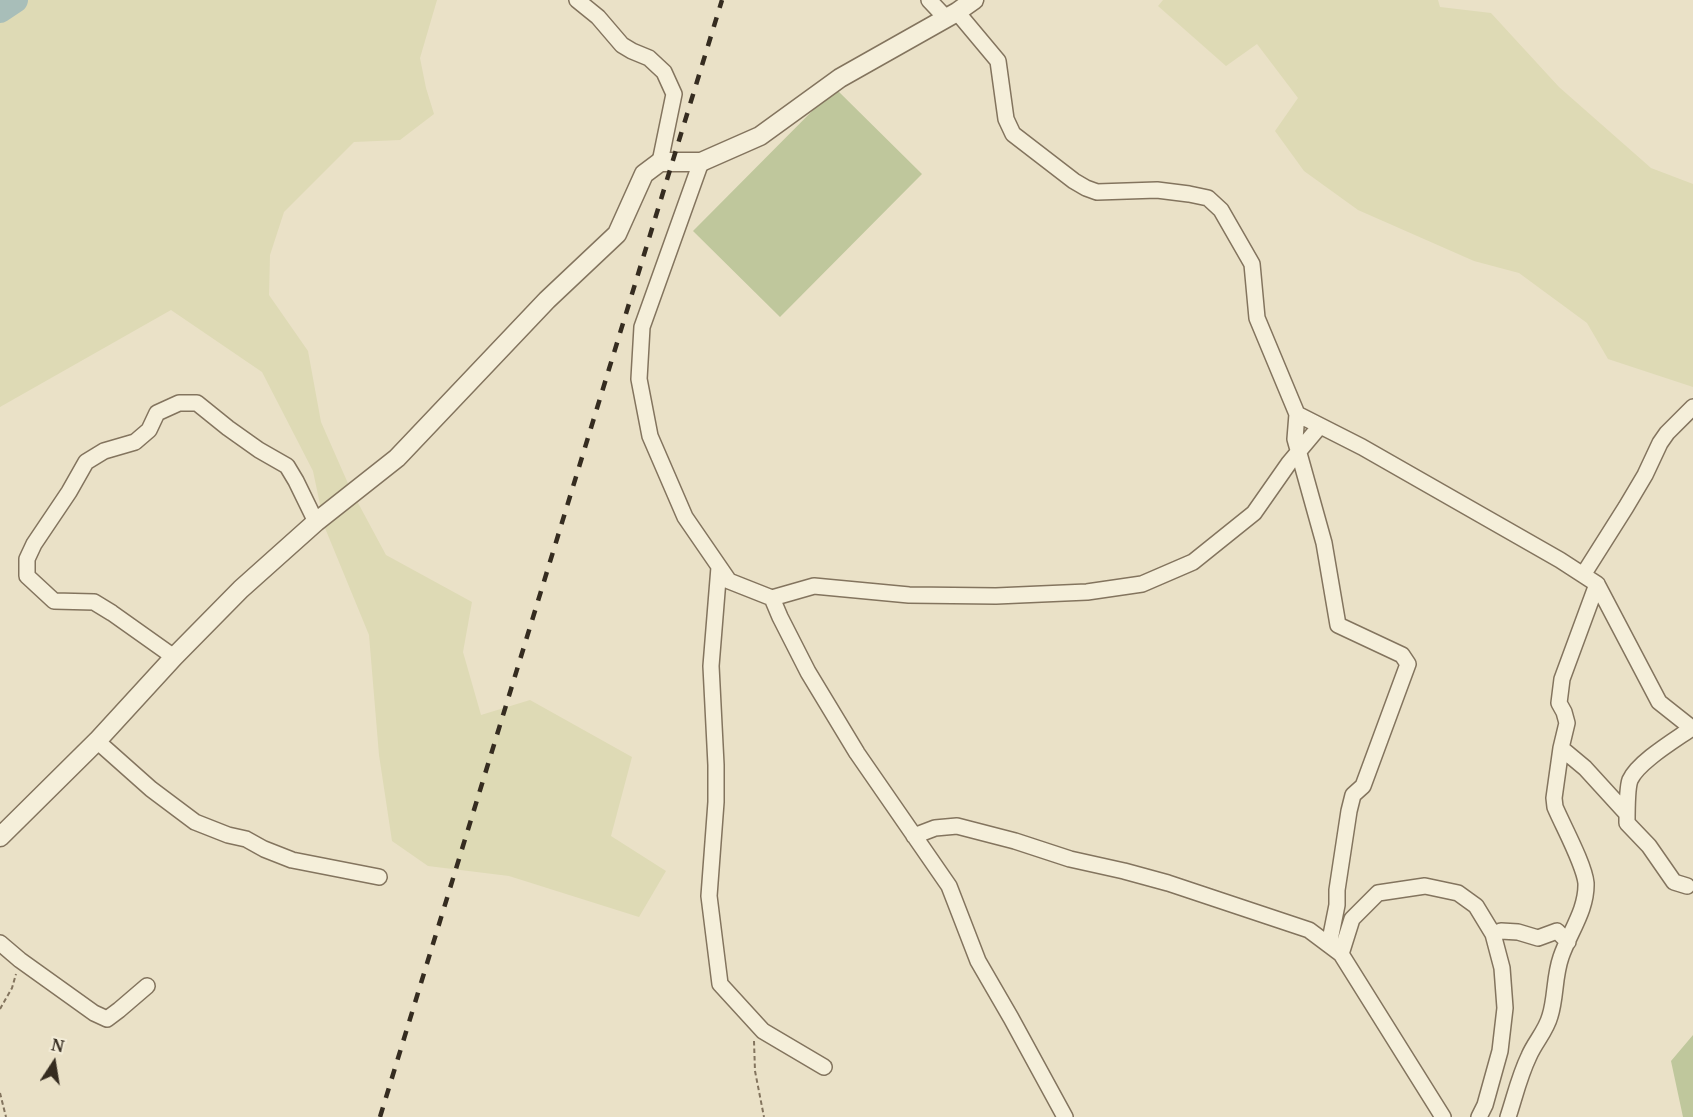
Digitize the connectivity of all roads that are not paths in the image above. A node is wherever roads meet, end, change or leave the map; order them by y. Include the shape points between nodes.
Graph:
1 (577, 0) edge
2 (929, 0) edge
3 (974, 0) edge
4 (952, 15) junction
5 (660, 162) junction
6 (701, 162) junction
7 (1693, 407) edge
8 (1297, 414) junction
9 (1320, 426) junction
10 (1299, 451) junction
11 (316, 522) junction
12 (720, 567) junction
13 (1583, 575) junction
14 (1597, 584) junction
15 (772, 598) junction
16 (174, 657) junction
17 (1692, 729) edge
18 (97, 741) junction
19 (1561, 748) junction
20 (1627, 814) junction
21 (914, 836) junction
22 (0, 837) edge
23 (379, 877) dead end
24 (1687, 886) dead end
25 (1493, 934) junction
26 (1568, 942) junction
27 (0, 943) edge
28 (1335, 950) junction
29 (147, 986) dead end
30 (824, 1067) dead end
31 (1065, 1117) edge
32 (1443, 1117) edge
33 (1479, 1117) edge
34 (1508, 1117) edge

1 - 5 street via 622,45 650,58 664,72 674,94
2 - 4 street
3 - 4 street
4 - 6 street via 840,78 760,136
4 - 8 street via 998,61 1006,119 1013,134 1074,181 1097,192 1157,190 1189,194 1208,198 1221,210 1252,264 1257,318
5 - 6 street
5 - 11 street via 644,174 617,234 547,300 397,458
6 - 12 street via 642,327 639,379 650,436 685,517
7 - 13 street via 1666,433 1645,476
8 - 9 street
8 - 10 street via 1295,439
9 - 10 street
9 - 13 street
10 - 15 street via 1254,513 1193,562 1142,584 1087,592 996,596 909,595 814,586
10 - 28 street via 1324,543 1338,625 1402,655 1408,664 1363,786 1353,795 1337,890
11 - 16 street via 241,589
11 - 16 street via 286,466 197,403 180,403 157,413 149,430 135,442 104,451 86,462 34,544 27,559 27,576 54,601 94,602
12 - 15 street via 729,581
12 - 30 street via 711,666 716,802 709,896 720,984 763,1030
13 - 14 street
14 - 17 street via 1659,702
14 - 19 street via 1562,679 1559,703 1567,723
15 - 21 street via 808,672
16 - 18 street
17 - 20 street via 1640,766 1630,780
18 - 22 street
18 - 23 street via 195,822 292,860
19 - 20 street
19 - 26 street via 1555,807 1586,881 1586,892
20 - 24 street via 1627,823 1667,874 1674,882
21 - 28 street via 935,828 957,826 1070,859 1124,870 1309,930
21 - 31 street via 949,886 978,962
25 - 26 street via 1518,932 1538,938 1557,931
25 - 28 street via 1476,906 1458,893 1425,886 1378,893 1352,919
25 - 33 street via 1502,968 1505,1008 1500,1051
26 - 34 street via 1561,956 1546,1030 1518,1080
27 - 29 street via 106,1019
28 - 32 street

